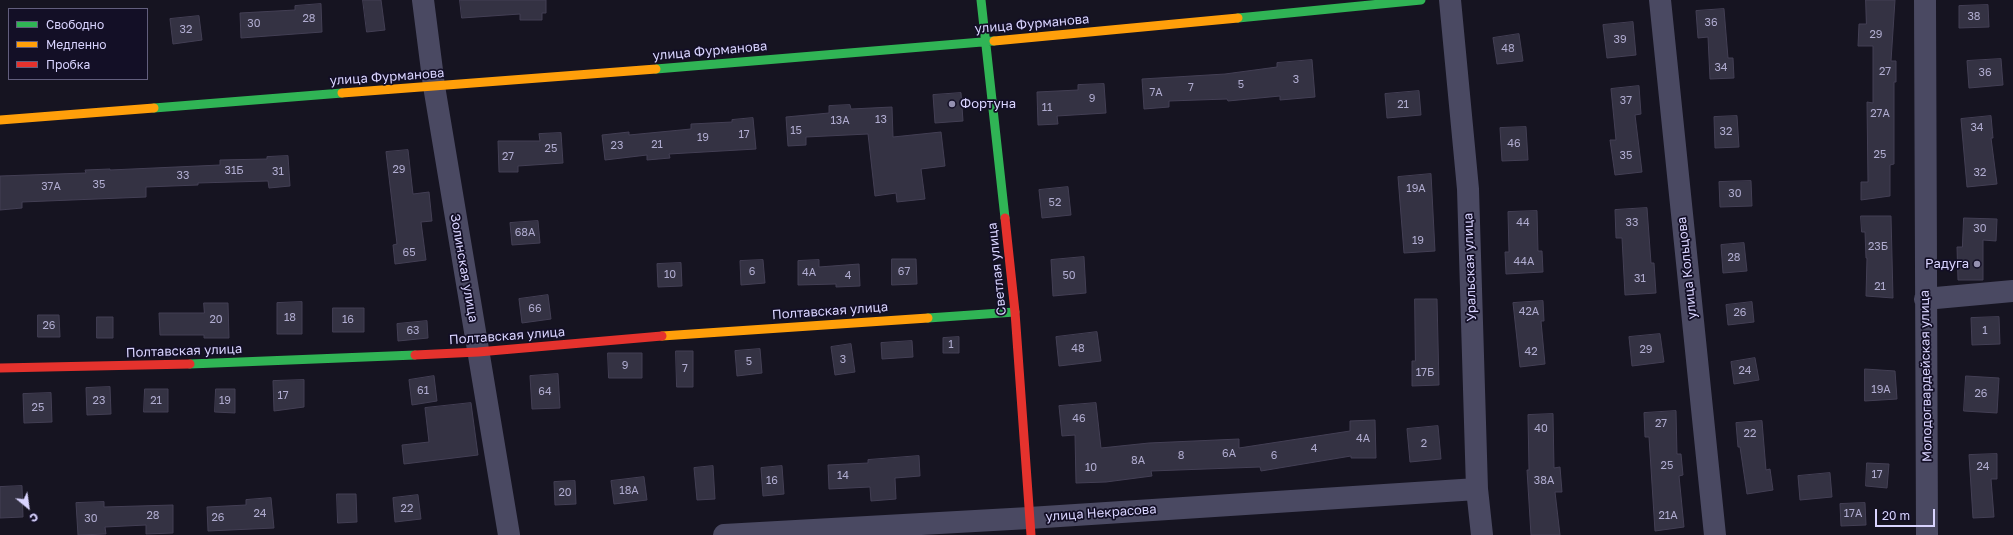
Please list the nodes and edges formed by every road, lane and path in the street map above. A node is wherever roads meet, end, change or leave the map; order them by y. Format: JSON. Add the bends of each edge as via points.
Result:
{"nodes":[{"id":1,"x":423,"y":0,"type":"edge"},
{"id":2,"x":981,"y":0,"type":"edge"},
{"id":3,"x":1421,"y":0,"type":"edge"},
{"id":4,"x":1450,"y":0,"type":"edge"},
{"id":5,"x":1660,"y":0,"type":"edge"},
{"id":6,"x":1924,"y":0,"type":"edge"},
{"id":7,"x":985,"y":42,"type":"junction"},
{"id":8,"x":434,"y":86,"type":"junction"},
{"id":9,"x":0,"y":120,"type":"edge"},
{"id":10,"x":2013,"y":291,"type":"edge"},
{"id":11,"x":1925,"y":299,"type":"junction"},
{"id":12,"x":1016,"y":312,"type":"junction"},
{"id":13,"x":478,"y":352,"type":"junction"},
{"id":14,"x":0,"y":368,"type":"edge"},
{"id":15,"x":1477,"y":490,"type":"junction"},
{"id":16,"x":1030,"y":526,"type":"edge"},
{"id":17,"x":509,"y":535,"type":"edge"},
{"id":18,"x":724,"y":535,"type":"edge"},
{"id":19,"x":1482,"y":535,"type":"edge"},
{"id":20,"x":1715,"y":535,"type":"edge"},
{"id":21,"x":1927,"y":535,"type":"edge"}],
"edges":[{"from":1,"to":8,"type":"street","name":"Золинская улица"},
{"from":2,"to":7,"type":"street","name":"Светлая улица"},
{"from":3,"to":7,"type":"street","name":"улица Фурманова"},
{"from":4,"to":15,"type":"street","name":"Уральская улица","via":[[1468,189]]},
{"from":5,"to":20,"type":"street","name":"улица Кольцова"},
{"from":6,"to":11,"type":"street","name":"Молодогвардейская улица"},
{"from":7,"to":8,"type":"street","name":"улица Фурманова"},
{"from":7,"to":12,"type":"street","name":"Светлая улица"},
{"from":8,"to":9,"type":"street","name":"улица Фурманова"},
{"from":8,"to":13,"type":"street","name":"Золинская улица"},
{"from":10,"to":11,"type":"street"},
{"from":11,"to":21,"type":"street","name":"Молодогвардейская улица"},
{"from":12,"to":13,"type":"street","name":"Полтавская улица","via":[[736,330]]},
{"from":12,"to":16,"type":"street","name":"Светлая улица"},
{"from":13,"to":14,"type":"street","name":"Полтавская улица","via":[[212,364]]},
{"from":13,"to":17,"type":"street","name":"Золинская улица"},
{"from":15,"to":16,"type":"street","name":"улица Некрасова"},
{"from":15,"to":19,"type":"street","name":"Уральская улица"},
{"from":16,"to":18,"type":"street","name":"улица Некрасова"}]}
